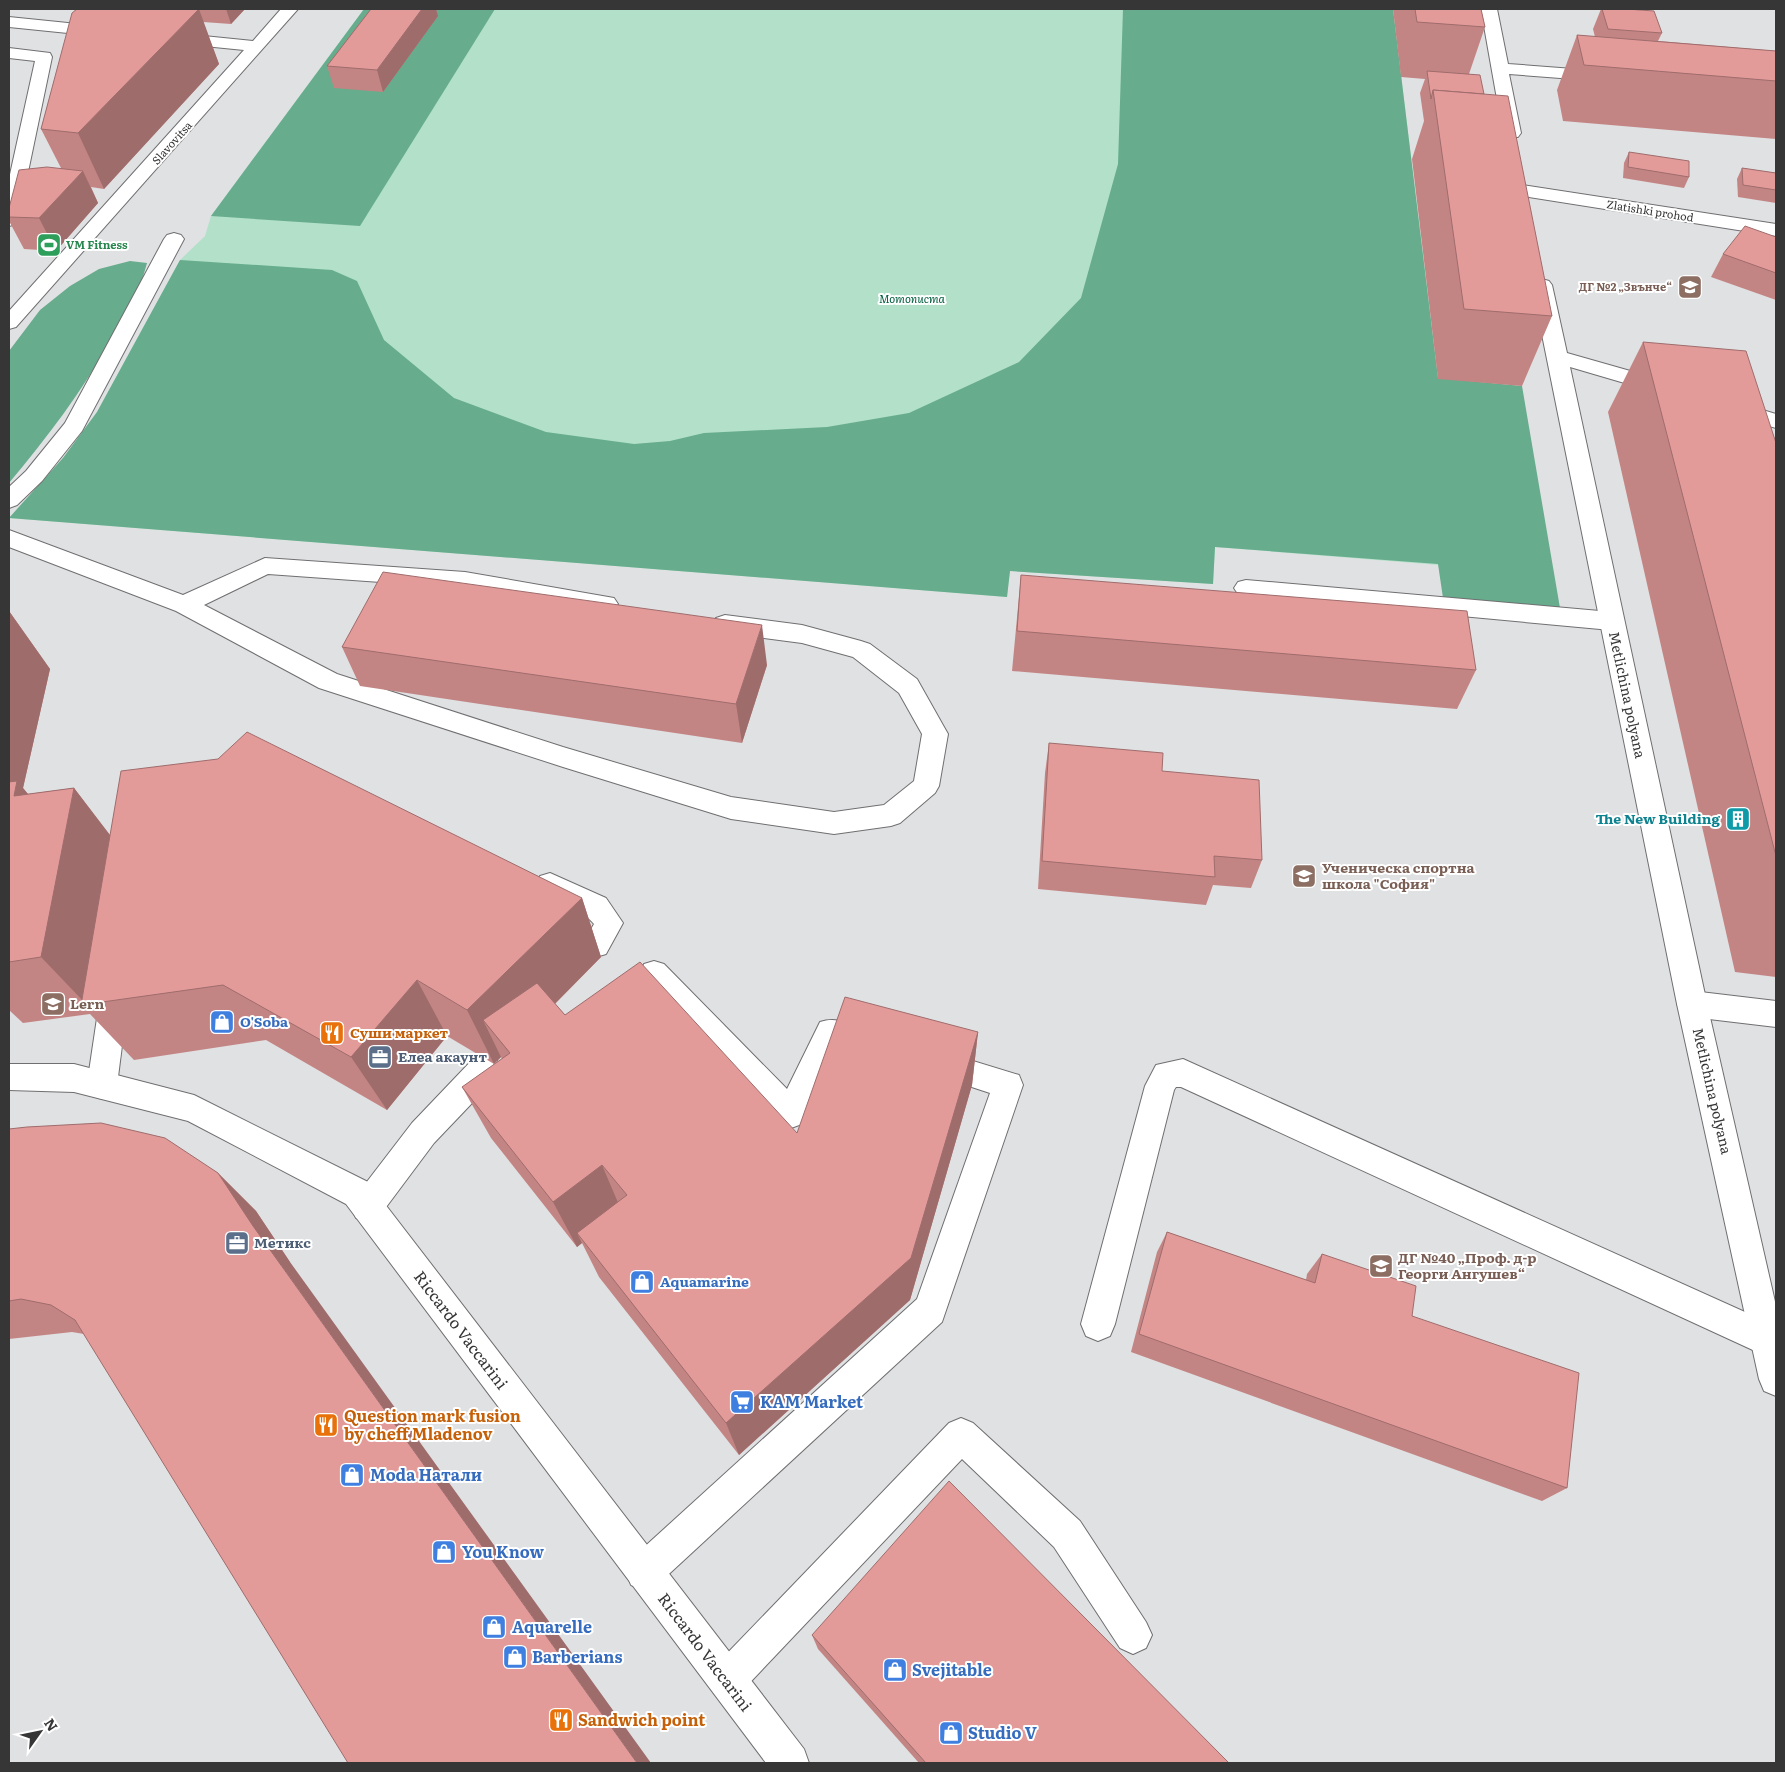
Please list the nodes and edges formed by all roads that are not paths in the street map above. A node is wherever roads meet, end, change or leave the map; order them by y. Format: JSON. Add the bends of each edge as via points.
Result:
{"nodes":[{"id":1,"x":290,"y":9,"type":"edge"},
{"id":2,"x":1489,"y":9,"type":"edge"},
{"id":3,"x":9,"y":22,"type":"edge"},
{"id":4,"x":126,"y":34,"type":"edge"},
{"id":5,"x":154,"y":36,"type":"edge"},
{"id":6,"x":258,"y":46,"type":"junction"},
{"id":7,"x":9,"y":54,"type":"edge"},
{"id":8,"x":1499,"y":68,"type":"junction"},
{"id":9,"x":1618,"y":77,"type":"edge"},
{"id":10,"x":9,"y":220,"type":"edge"},
{"id":11,"x":1776,"y":230,"type":"edge"},
{"id":12,"x":174,"y":239,"type":"dead end"},
{"id":13,"x":1536,"y":259,"type":"edge"},
{"id":14,"x":9,"y":323,"type":"edge"},
{"id":15,"x":1556,"y":357,"type":"junction"},
{"id":16,"x":1679,"y":392,"type":"edge"},
{"id":17,"x":1776,"y":420,"type":"edge"},
{"id":18,"x":1734,"y":433,"type":"edge"},
{"id":19,"x":9,"y":500,"type":"edge"},
{"id":20,"x":9,"y":538,"type":"edge"},
{"id":21,"x":1246,"y":588,"type":"dead end"},
{"id":22,"x":184,"y":605,"type":"junction"},
{"id":23,"x":633,"y":608,"type":"edge"},
{"id":24,"x":701,"y":620,"type":"edge"},
{"id":25,"x":1611,"y":621,"type":"junction"},
{"id":26,"x":524,"y":872,"type":"edge"},
{"id":27,"x":596,"y":946,"type":"dead end"},
{"id":28,"x":654,"y":973,"type":"dead end"},
{"id":29,"x":117,"y":975,"type":"edge"},
{"id":30,"x":1692,"y":1004,"type":"junction"},
{"id":31,"x":1776,"y":1014,"type":"edge"},
{"id":32,"x":485,"y":1068,"type":"edge"},
{"id":33,"x":9,"y":1076,"type":"edge"},
{"id":34,"x":102,"y":1086,"type":"junction"},
{"id":35,"x":367,"y":1207,"type":"junction"},
{"id":36,"x":1098,"y":1324,"type":"dead end"},
{"id":37,"x":1768,"y":1340,"type":"junction"},
{"id":38,"x":1776,"y":1379,"type":"edge"},
{"id":39,"x":644,"y":1572,"type":"junction"},
{"id":40,"x":1133,"y":1635,"type":"dead end"},
{"id":41,"x":727,"y":1680,"type":"junction"},
{"id":42,"x":790,"y":1763,"type":"edge"}],
"edges":[{"from":1,"to":6,"type":"street","name":"Slavovitsa"},
{"from":2,"to":8,"type":"street"},
{"from":3,"to":4,"type":"street"},
{"from":5,"to":6,"type":"street"},
{"from":6,"to":14,"type":"street","name":"Slavovitsa"},
{"from":7,"to":10,"type":"street","via":[[44,57]]},
{"from":8,"to":9,"type":"street"},
{"from":8,"to":11,"type":"street","name":"Zlatishki prohod","via":[[1521,181]]},
{"from":12,"to":19,"type":"street","via":[[74,426],[34,476]]},
{"from":13,"to":15,"type":"street","name":"Metlichina polyana"},
{"from":15,"to":16,"type":"street"},
{"from":15,"to":25,"type":"street","name":"Metlichina polyana"},
{"from":17,"to":18,"type":"street","via":[[1721,404]]},
{"from":20,"to":22,"type":"street"},
{"from":21,"to":25,"type":"street"},
{"from":22,"to":23,"type":"street","via":[[265,566],[465,580]]},
{"from":22,"to":24,"type":"street","via":[[328,681],[731,808],[834,823],[891,815],[926,786],[935,734],[908,686],[861,650],[802,634]]},
{"from":25,"to":30,"type":"street","name":"Metlichina polyana"},
{"from":26,"to":27,"type":"street","via":[[596,906],[609,923]]},
{"from":28,"to":39,"type":"street","via":[[790,1114],[830,1031],[1008,1085],[930,1310]]},
{"from":29,"to":34,"type":"street"},
{"from":30,"to":31,"type":"street"},
{"from":30,"to":37,"type":"street","name":"Metlichina polyana"},
{"from":32,"to":35,"type":"street","via":[[423,1133]]},
{"from":33,"to":34,"type":"street","name":"Riccardo Vaccarini","via":[[74,1078]]},
{"from":34,"to":35,"type":"street","name":"Riccardo Vaccarini","via":[[194,1109],[356,1193]]},
{"from":35,"to":39,"type":"street","name":"Riccardo Vaccarini"},
{"from":36,"to":37,"type":"street","via":[[1160,1086],[1167,1075],[1184,1073]]},
{"from":37,"to":38,"type":"street","name":"Metlichina polyana"},
{"from":39,"to":41,"type":"street","name":"Riccardo Vaccarini"},
{"from":40,"to":41,"type":"street","via":[[1067,1534],[961,1435]]},
{"from":41,"to":42,"type":"street","name":"Riccardo Vaccarini"}]}
